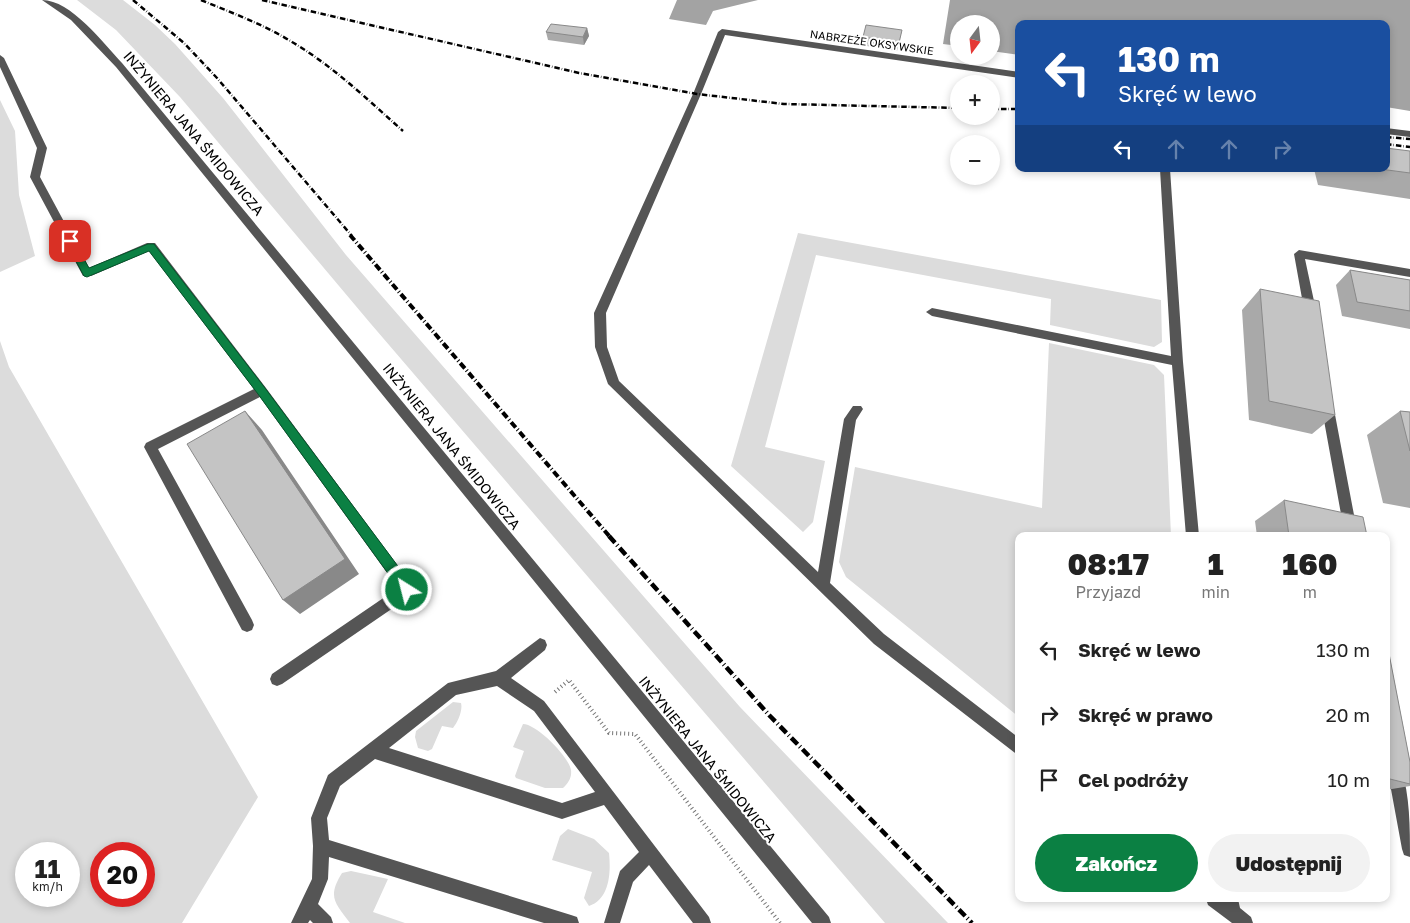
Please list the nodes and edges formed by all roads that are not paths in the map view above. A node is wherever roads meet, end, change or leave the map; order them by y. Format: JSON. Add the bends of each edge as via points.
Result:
{"nodes":[{"id":1,"x":46,"y":0,"type":"edge"},
{"id":2,"x":0,"y":58,"type":"edge"},
{"id":3,"x":1015,"y":74,"type":"edge"},
{"id":4,"x":1390,"y":132,"type":"edge"},
{"id":5,"x":1410,"y":134,"type":"edge"},
{"id":6,"x":1165,"y":172,"type":"edge"},
{"id":7,"x":1410,"y":273,"type":"edge"},
{"id":8,"x":932,"y":312,"type":"dead end"},
{"id":9,"x":1312,"y":322,"type":"edge"},
{"id":10,"x":1177,"y":362,"type":"junction"},
{"id":11,"x":1325,"y":390,"type":"edge"},
{"id":12,"x":262,"y":391,"type":"junction"},
{"id":13,"x":857,"y":409,"type":"dead end"},
{"id":14,"x":1194,"y":532,"type":"edge"},
{"id":15,"x":1351,"y":532,"type":"edge"},
{"id":16,"x":823,"y":585,"type":"junction"},
{"id":17,"x":247,"y":625,"type":"dead end"},
{"id":18,"x":540,"y":645,"type":"dead end"},
{"id":19,"x":499,"y":678,"type":"junction"},
{"id":20,"x":277,"y":679,"type":"dead end"},
{"id":21,"x":1015,"y":745,"type":"edge"},
{"id":22,"x":374,"y":751,"type":"junction"},
{"id":23,"x":1394,"y":760,"type":"edge"},
{"id":24,"x":608,"y":796,"type":"junction"},
{"id":25,"x":321,"y":846,"type":"junction"},
{"id":26,"x":1410,"y":849,"type":"edge"},
{"id":27,"x":650,"y":852,"type":"junction"},
{"id":28,"x":309,"y":906,"type":"junction"},
{"id":29,"x":1231,"y":906,"type":"edge"},
{"id":30,"x":299,"y":923,"type":"edge"},
{"id":31,"x":325,"y":923,"type":"edge"},
{"id":32,"x":571,"y":923,"type":"edge"},
{"id":33,"x":612,"y":923,"type":"edge"},
{"id":34,"x":703,"y":923,"type":"edge"},
{"id":35,"x":823,"y":923,"type":"edge"},
{"id":36,"x":1245,"y":923,"type":"edge"}],
"edges":[{"from":1,"to":35,"type":"street","name":"INŻYNIERA JANA ŚMIDOWICZA","via":[[74,18],[119,65]]},
{"from":2,"to":12,"type":"street","via":[[42,148],[35,177],[87,273],[151,246]]},
{"from":3,"to":16,"type":"street","name":"NABRZEŻE OKSYWSKIE","via":[[722,32],[600,313],[601,347],[614,384]]},
{"from":4,"to":5,"type":"street"},
{"from":6,"to":10,"type":"street"},
{"from":7,"to":9,"type":"street","via":[[1299,254]]},
{"from":8,"to":10,"type":"street"},
{"from":10,"to":14,"type":"street"},
{"from":11,"to":15,"type":"street"},
{"from":12,"to":17,"type":"street","via":[[150,446]]},
{"from":12,"to":20,"type":"street","via":[[407,590]]},
{"from":13,"to":16,"type":"street","via":[[850,419]]},
{"from":16,"to":21,"type":"street","via":[[879,639]]},
{"from":18,"to":19,"type":"street"},
{"from":19,"to":22,"type":"street","via":[[453,688]]},
{"from":19,"to":24,"type":"street","via":[[539,706]]},
{"from":22,"to":24,"type":"street","via":[[562,811]]},
{"from":22,"to":25,"type":"street","via":[[334,781],[319,818]]},
{"from":23,"to":26,"type":"street"},
{"from":24,"to":27,"type":"street"},
{"from":25,"to":28,"type":"street","via":[[320,879]]},
{"from":25,"to":32,"type":"street"},
{"from":27,"to":33,"type":"street","via":[[626,877]]},
{"from":27,"to":34,"type":"street"},
{"from":28,"to":30,"type":"street"},
{"from":28,"to":31,"type":"street"},
{"from":29,"to":36,"type":"street"}]}
